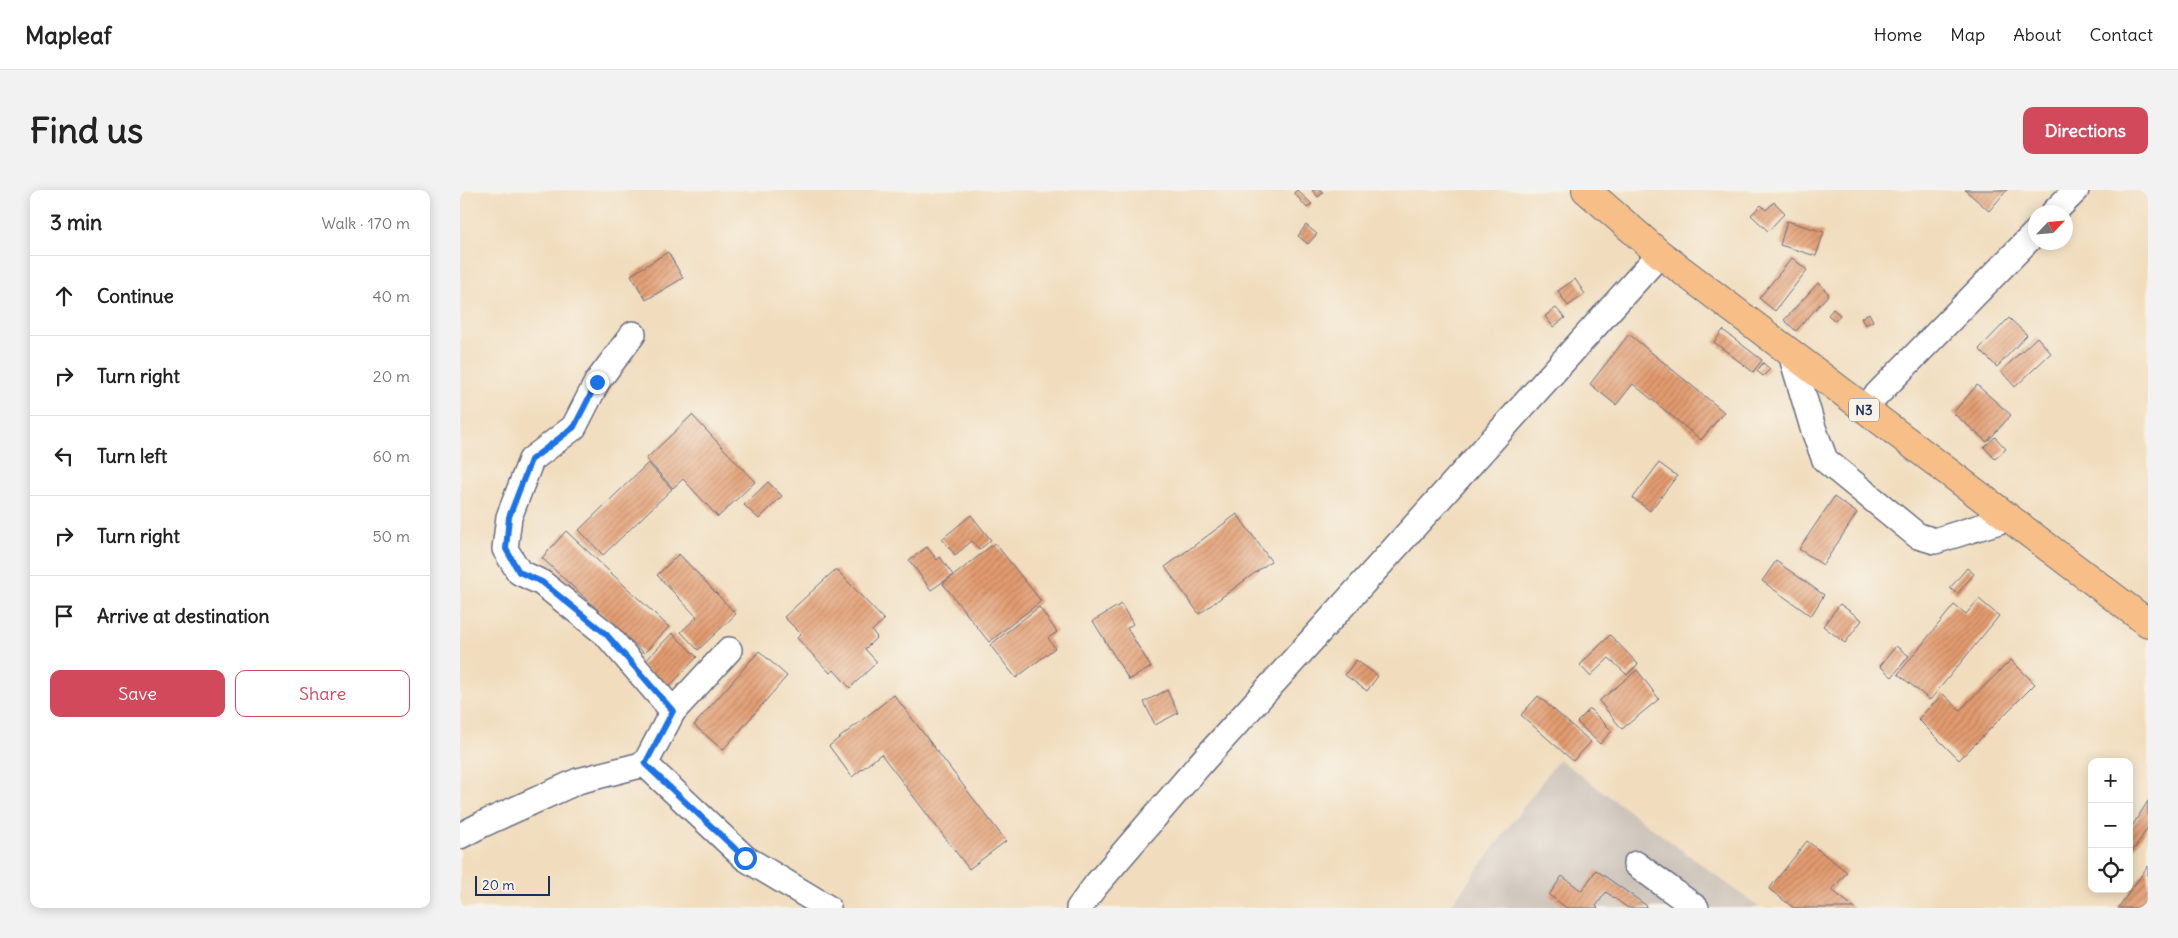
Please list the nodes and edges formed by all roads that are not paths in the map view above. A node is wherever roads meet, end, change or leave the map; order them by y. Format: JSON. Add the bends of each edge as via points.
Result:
{"nodes":[{"id":1,"x":1586,"y":190,"type":"edge"},
{"id":2,"x":2076,"y":190,"type":"edge"},
{"id":3,"x":2061,"y":205,"type":"edge"},
{"id":4,"x":2028,"y":240,"type":"edge"},
{"id":5,"x":1660,"y":254,"type":"junction"},
{"id":6,"x":633,"y":334,"type":"dead end"},
{"id":7,"x":1791,"y":354,"type":"junction"},
{"id":8,"x":1862,"y":409,"type":"junction"},
{"id":9,"x":2009,"y":518,"type":"junction"},
{"id":10,"x":2148,"y":623,"type":"edge"},
{"id":11,"x":729,"y":650,"type":"dead end"},
{"id":12,"x":673,"y":711,"type":"junction"},
{"id":13,"x":645,"y":764,"type":"junction"},
{"id":14,"x":460,"y":836,"type":"edge"},
{"id":15,"x":1636,"y":864,"type":"dead end"},
{"id":16,"x":828,"y":908,"type":"edge"},
{"id":17,"x":1079,"y":908,"type":"edge"},
{"id":18,"x":1696,"y":908,"type":"edge"}],
"edges":[{"from":1,"to":5,"type":"main road","number":"N3"},
{"from":2,"to":3,"type":"street"},
{"from":4,"to":8,"type":"street"},
{"from":5,"to":7,"type":"main road","number":"N3"},
{"from":5,"to":17,"type":"street","via":[[1200,764]]},
{"from":6,"to":12,"type":"street","via":[[597,382],[574,427],[531,460],[509,517],[506,549],[519,572],[542,582],[606,634]]},
{"from":7,"to":8,"type":"main road","number":"N3"},
{"from":7,"to":9,"type":"street","via":[[1822,456],[1918,536],[1935,541]]},
{"from":8,"to":9,"type":"main road","number":"N3"},
{"from":9,"to":10,"type":"main road","number":"N3"},
{"from":11,"to":12,"type":"street"},
{"from":12,"to":13,"type":"street"},
{"from":13,"to":14,"type":"street","via":[[578,781]]},
{"from":13,"to":16,"type":"street","via":[[745,858]]},
{"from":15,"to":18,"type":"street"}]}
